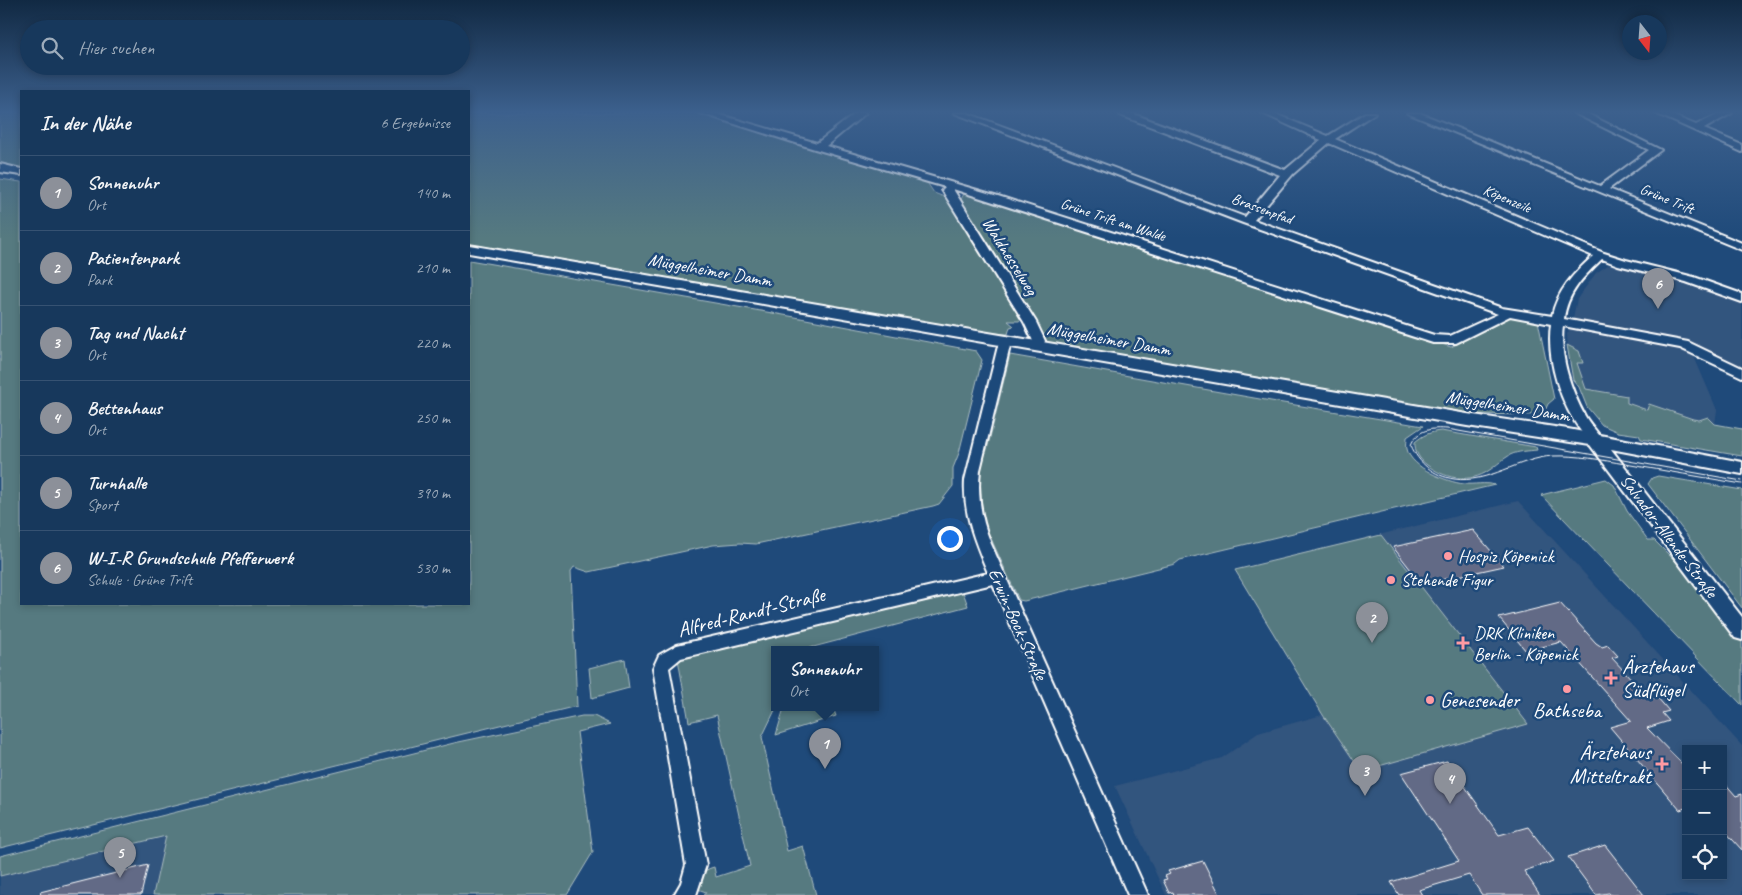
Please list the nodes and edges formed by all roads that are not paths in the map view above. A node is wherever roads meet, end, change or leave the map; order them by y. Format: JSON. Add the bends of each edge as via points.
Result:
{"nodes":[{"id":1,"x":844,"y":155,"type":"edge"},
{"id":2,"x":1070,"y":155,"type":"edge"},
{"id":3,"x":1235,"y":155,"type":"edge"},
{"id":4,"x":1310,"y":155,"type":"edge"},
{"id":5,"x":1363,"y":155,"type":"edge"},
{"id":6,"x":1515,"y":155,"type":"edge"},
{"id":7,"x":1649,"y":155,"type":"edge"},
{"id":8,"x":0,"y":168,"type":"edge"},
{"id":9,"x":20,"y":172,"type":"edge"},
{"id":10,"x":1286,"y":174,"type":"junction"},
{"id":11,"x":951,"y":186,"type":"junction"},
{"id":12,"x":1601,"y":190,"type":"junction"},
{"id":13,"x":1247,"y":221,"type":"junction"},
{"id":14,"x":1742,"y":247,"type":"edge"},
{"id":15,"x":470,"y":249,"type":"edge"},
{"id":16,"x":1600,"y":256,"type":"junction"},
{"id":17,"x":1742,"y":298,"type":"edge"},
{"id":18,"x":1506,"y":312,"type":"junction"},
{"id":19,"x":1558,"y":321,"type":"junction"},
{"id":20,"x":1005,"y":342,"type":"junction"},
{"id":21,"x":1038,"y":347,"type":"junction"},
{"id":22,"x":1742,"y":373,"type":"edge"},
{"id":23,"x":1596,"y":441,"type":"junction"},
{"id":24,"x":1742,"y":468,"type":"edge"},
{"id":25,"x":997,"y":577,"type":"junction"},
{"id":26,"x":1742,"y":632,"type":"edge"},
{"id":27,"x":684,"y":895,"type":"edge"},
{"id":28,"x":1138,"y":895,"type":"edge"}],
"edges":[{"from":1,"to":11,"type":"street","name":"Grüne Trift am Walde"},
{"from":2,"to":13,"type":"street","name":"Brassenpfad"},
{"from":3,"to":10,"type":"street"},
{"from":4,"to":10,"type":"street"},
{"from":5,"to":16,"type":"street","name":"Köpenzeile"},
{"from":6,"to":12,"type":"street","name":"Grüne Trift"},
{"from":7,"to":12,"type":"street"},
{"from":8,"to":9,"type":"main road"},
{"from":10,"to":13,"type":"street"},
{"from":11,"to":18,"type":"street","name":"Grüne Trift am Walde","via":[[1439,341],[1452,340],[1504,316]]},
{"from":11,"to":21,"type":"street","name":"Waldnesselweg","via":[[947,190],[1030,322]]},
{"from":12,"to":14,"type":"street","name":"Grüne Trift"},
{"from":13,"to":18,"type":"street","name":"Brassenpfad"},
{"from":15,"to":20,"type":"main road","name":"Müggelheimer Damm"},
{"from":16,"to":17,"type":"street","name":"Köpenzeile","via":[[1690,279]]},
{"from":16,"to":19,"type":"street","via":[[1573,282]]},
{"from":18,"to":19,"type":"street","name":"Brassenpfad"},
{"from":19,"to":22,"type":"street","via":[[1669,341]]},
{"from":19,"to":23,"type":"street","via":[[1556,343],[1561,376],[1578,415]]},
{"from":20,"to":21,"type":"main road","name":"Müggelheimer Damm"},
{"from":20,"to":25,"type":"street","name":"Erwin-Bock-Straße","via":[[970,489],[977,530]]},
{"from":21,"to":23,"type":"main road","name":"Müggelheimer Damm"},
{"from":23,"to":24,"type":"main road","name":"Müggelheimer Damm"},
{"from":23,"to":26,"type":"main road","name":"Salvador-Allende-Straße"},
{"from":25,"to":27,"type":"street","name":"Alfred-Randt-Straße","via":[[676,652],[664,660],[661,668],[696,865]]},
{"from":25,"to":28,"type":"street","name":"Erwin-Bock-Straße"}]}
